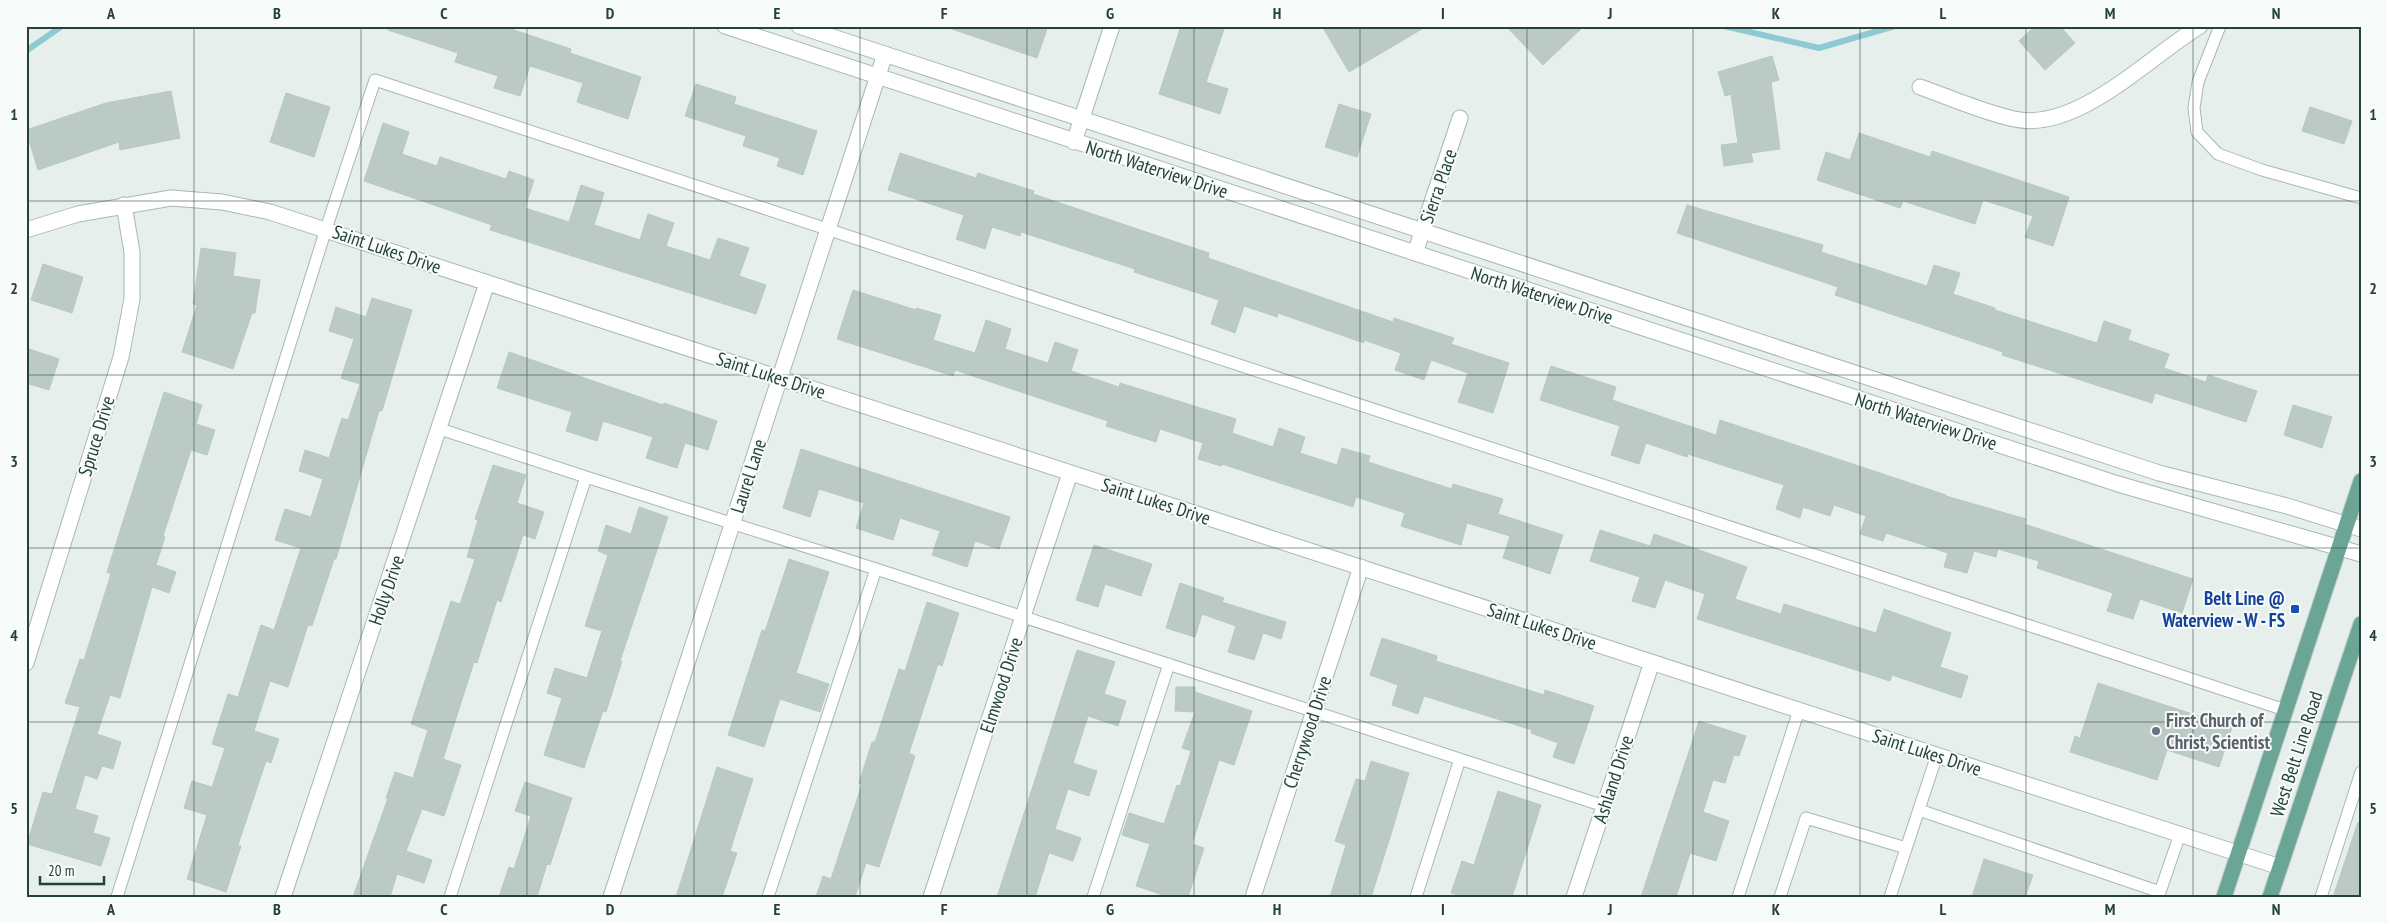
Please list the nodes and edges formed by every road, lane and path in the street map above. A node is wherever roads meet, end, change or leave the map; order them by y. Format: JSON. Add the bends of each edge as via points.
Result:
{"nodes":[{"id":1,"x":799,"y":26,"type":"edge"},
{"id":2,"x":1112,"y":26,"type":"edge"},
{"id":3,"x":2200,"y":26,"type":"edge"},
{"id":4,"x":2220,"y":26,"type":"edge"},
{"id":5,"x":731,"y":27,"type":"edge"},
{"id":6,"x":885,"y":54,"type":"junction"},
{"id":7,"x":878,"y":77,"type":"junction"},
{"id":8,"x":1920,"y":87,"type":"dead end"},
{"id":9,"x":1460,"y":118,"type":"dead end"},
{"id":10,"x":1082,"y":119,"type":"junction"},
{"id":11,"x":1074,"y":142,"type":"junction"},
{"id":12,"x":2361,"y":198,"type":"edge"},
{"id":13,"x":124,"y":205,"type":"junction"},
{"id":14,"x":829,"y":228,"type":"junction"},
{"id":15,"x":326,"y":229,"type":"junction"},
{"id":16,"x":26,"y":230,"type":"edge"},
{"id":17,"x":1422,"y":231,"type":"junction"},
{"id":18,"x":1415,"y":253,"type":"junction"},
{"id":19,"x":487,"y":283,"type":"junction"},
{"id":20,"x":780,"y":378,"type":"junction"},
{"id":21,"x":440,"y":429,"type":"junction"},
{"id":22,"x":1070,"y":473,"type":"junction"},
{"id":23,"x":586,"y":477,"type":"junction"},
{"id":24,"x":2361,"y":481,"type":"edge"},
{"id":25,"x":733,"y":523,"type":"junction"},
{"id":26,"x":2354,"y":527,"type":"edge"},
{"id":27,"x":2339,"y":547,"type":"junction"},
{"id":28,"x":2361,"y":554,"type":"edge"},
{"id":29,"x":1361,"y":567,"type":"junction"},
{"id":30,"x":876,"y":568,"type":"junction"},
{"id":31,"x":1023,"y":618,"type":"junction"},
{"id":32,"x":2361,"y":624,"type":"edge"},
{"id":33,"x":1652,"y":662,"type":"junction"},
{"id":34,"x":26,"y":663,"type":"edge"},
{"id":35,"x":1168,"y":664,"type":"junction"},
{"id":36,"x":1314,"y":710,"type":"junction"},
{"id":37,"x":1799,"y":710,"type":"junction"},
{"id":38,"x":2285,"y":710,"type":"junction"},
{"id":39,"x":1937,"y":755,"type":"junction"},
{"id":40,"x":1460,"y":759,"type":"junction"},
{"id":41,"x":2361,"y":772,"type":"edge"},
{"id":42,"x":1604,"y":806,"type":"junction"},
{"id":43,"x":1919,"y":810,"type":"junction"},
{"id":44,"x":2180,"y":834,"type":"junction"},
{"id":45,"x":1906,"y":848,"type":"junction"},
{"id":46,"x":2238,"y":853,"type":"junction"},
{"id":47,"x":2280,"y":867,"type":"junction"},
{"id":48,"x":117,"y":897,"type":"edge"},
{"id":49,"x":283,"y":897,"type":"edge"},
{"id":50,"x":450,"y":897,"type":"edge"},
{"id":51,"x":611,"y":897,"type":"edge"},
{"id":52,"x":768,"y":897,"type":"edge"},
{"id":53,"x":931,"y":897,"type":"edge"},
{"id":54,"x":1093,"y":897,"type":"edge"},
{"id":55,"x":1253,"y":897,"type":"edge"},
{"id":56,"x":1416,"y":897,"type":"edge"},
{"id":57,"x":1574,"y":897,"type":"edge"},
{"id":58,"x":1738,"y":897,"type":"edge"},
{"id":59,"x":1780,"y":897,"type":"edge"},
{"id":60,"x":1890,"y":897,"type":"edge"},
{"id":61,"x":2224,"y":897,"type":"edge"},
{"id":62,"x":2270,"y":897,"type":"edge"},
{"id":63,"x":2321,"y":897,"type":"edge"}],
"edges":[{"from":1,"to":6,"type":"street","name":"North Waterview Drive"},
{"from":2,"to":10,"type":"street"},
{"from":3,"to":8,"type":"street","via":[[2094,101],[2041,120],[2016,120]]},
{"from":4,"to":12,"type":"lane","via":[[2198,82],[2194,108],[2197,132],[2218,154]]},
{"from":5,"to":7,"type":"street","name":"North Waterview Drive"},
{"from":6,"to":7,"type":"street","name":"Laurel Lane"},
{"from":6,"to":10,"type":"street","name":"North Waterview Drive"},
{"from":7,"to":11,"type":"street","name":"North Waterview Drive"},
{"from":7,"to":14,"type":"street","name":"Laurel Lane"},
{"from":9,"to":17,"type":"street","name":"Sierra Place"},
{"from":10,"to":11,"type":"street"},
{"from":10,"to":17,"type":"street","name":"North Waterview Drive"},
{"from":11,"to":18,"type":"street","name":"North Waterview Drive"},
{"from":13,"to":15,"type":"street","name":"Saint Lukes Drive","via":[[171,198],[222,202]]},
{"from":13,"to":16,"type":"street","name":"Saint Lukes Drive","via":[[78,214]]},
{"from":13,"to":34,"type":"street","name":"Spruce Drive","via":[[132,252],[132,299],[121,357]]},
{"from":14,"to":15,"type":"lane","via":[[376,80]]},
{"from":14,"to":20,"type":"street","name":"Laurel Lane"},
{"from":14,"to":38,"type":"lane"},
{"from":15,"to":19,"type":"street","name":"Saint Lukes Drive"},
{"from":15,"to":48,"type":"lane"},
{"from":17,"to":18,"type":"street","name":"Sierra Place"},
{"from":17,"to":26,"type":"street","name":"North Waterview Drive","via":[[2159,473]]},
{"from":18,"to":27,"type":"street","name":"North Waterview Drive","via":[[2118,484]]},
{"from":19,"to":20,"type":"street","name":"Saint Lukes Drive"},
{"from":19,"to":21,"type":"street","name":"Holly Drive"},
{"from":20,"to":22,"type":"street","name":"Saint Lukes Drive"},
{"from":20,"to":25,"type":"street","name":"Laurel Lane"},
{"from":21,"to":23,"type":"lane"},
{"from":21,"to":49,"type":"street","name":"Holly Drive"},
{"from":22,"to":29,"type":"street","name":"Saint Lukes Drive"},
{"from":22,"to":31,"type":"street","name":"Elmwood Drive"},
{"from":23,"to":25,"type":"lane"},
{"from":23,"to":50,"type":"lane"},
{"from":24,"to":26,"type":"main road","name":"West Belt Line Road"},
{"from":25,"to":30,"type":"lane"},
{"from":25,"to":51,"type":"street","name":"Laurel Lane"},
{"from":26,"to":27,"type":"main road","name":"West Belt Line Road"},
{"from":27,"to":28,"type":"street","name":"North Waterview Drive"},
{"from":27,"to":38,"type":"main road","name":"West Belt Line Road"},
{"from":29,"to":33,"type":"street","name":"Saint Lukes Drive"},
{"from":29,"to":36,"type":"street","name":"Cherrywood Drive"},
{"from":30,"to":31,"type":"lane"},
{"from":30,"to":52,"type":"lane"},
{"from":31,"to":35,"type":"lane"},
{"from":31,"to":53,"type":"street","name":"Elmwood Drive"},
{"from":32,"to":47,"type":"main road","name":"West Belt Line Road"},
{"from":33,"to":37,"type":"street","name":"Saint Lukes Drive"},
{"from":33,"to":42,"type":"street","name":"Ashland Drive"},
{"from":35,"to":36,"type":"lane"},
{"from":35,"to":54,"type":"lane"},
{"from":36,"to":40,"type":"lane"},
{"from":36,"to":55,"type":"street","name":"Cherrywood Drive"},
{"from":37,"to":39,"type":"street","name":"Saint Lukes Drive"},
{"from":37,"to":58,"type":"lane"},
{"from":38,"to":46,"type":"main road","name":"West Belt Line Road"},
{"from":39,"to":43,"type":"lane"},
{"from":39,"to":44,"type":"street","name":"Saint Lukes Drive"},
{"from":40,"to":42,"type":"lane"},
{"from":40,"to":56,"type":"lane"},
{"from":41,"to":63,"type":"lane"},
{"from":42,"to":57,"type":"street","name":"Ashland Drive"},
{"from":43,"to":44,"type":"lane","via":[[2160,892]]},
{"from":43,"to":45,"type":"lane"},
{"from":44,"to":46,"type":"street","name":"Saint Lukes Drive"},
{"from":45,"to":59,"type":"lane","via":[[1806,818]]},
{"from":45,"to":60,"type":"lane"},
{"from":46,"to":47,"type":"street","name":"Saint Lukes Drive"},
{"from":46,"to":61,"type":"main road","name":"West Belt Line Road"},
{"from":47,"to":62,"type":"main road","name":"West Belt Line Road"}]}
